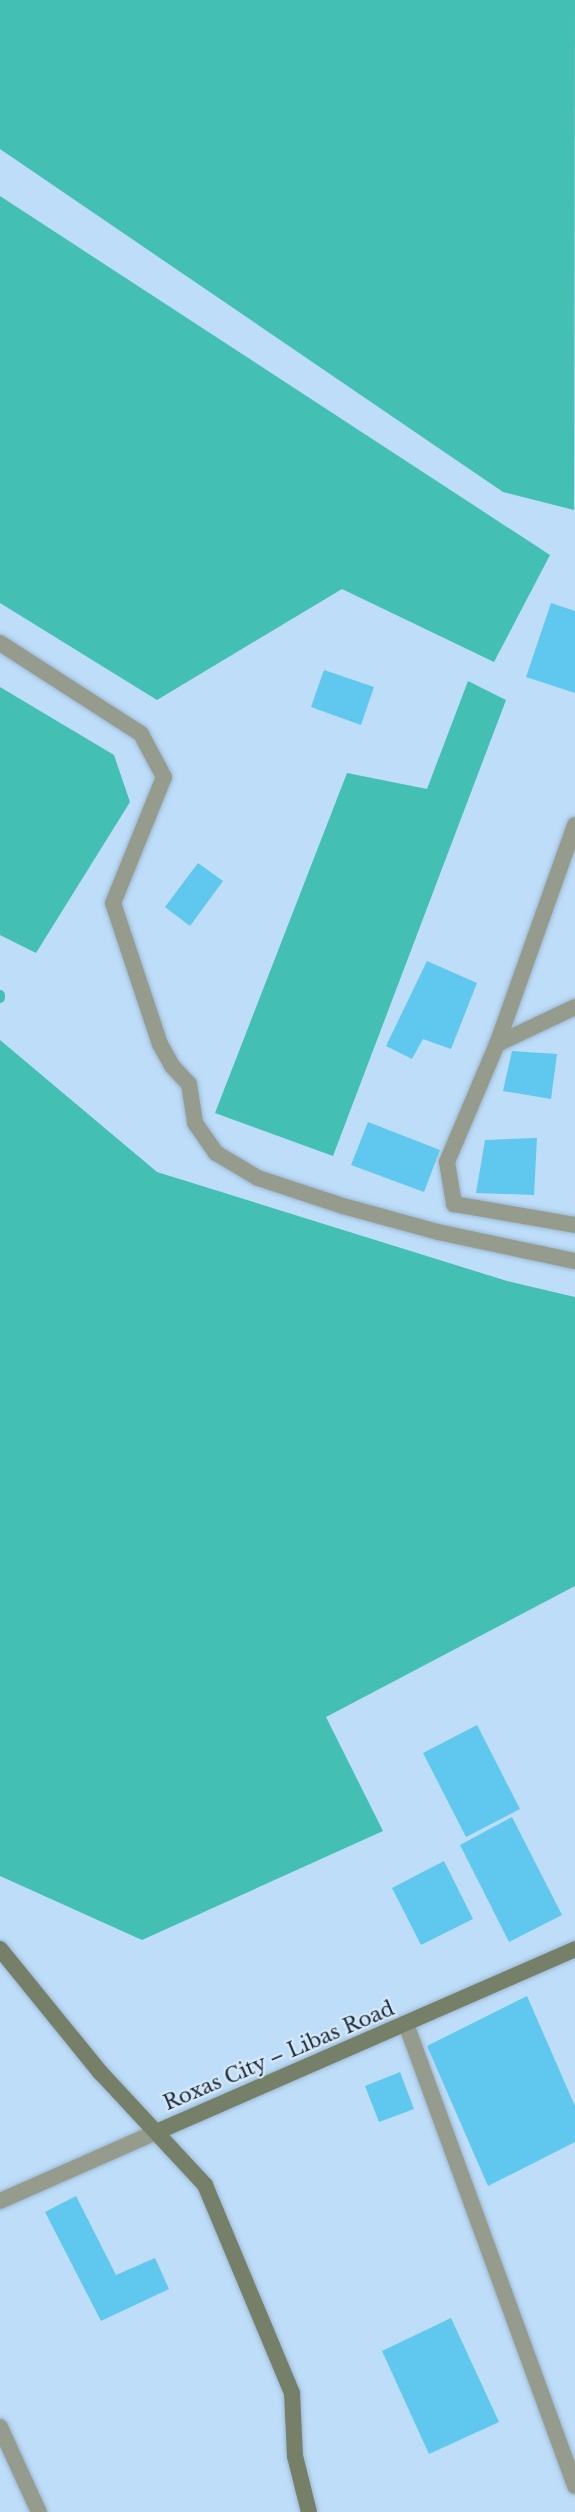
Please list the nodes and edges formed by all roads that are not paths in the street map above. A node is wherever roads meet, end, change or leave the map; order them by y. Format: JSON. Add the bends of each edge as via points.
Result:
{"nodes":[{"id":1,"x":0,"y":643,"type":"edge"},
{"id":2,"x":575,"y":825,"type":"edge"},
{"id":3,"x":575,"y":1007,"type":"edge"},
{"id":4,"x":497,"y":1044,"type":"junction"},
{"id":5,"x":575,"y":1225,"type":"edge"},
{"id":6,"x":575,"y":1261,"type":"edge"},
{"id":7,"x":0,"y":1949,"type":"edge"},
{"id":8,"x":575,"y":1949,"type":"edge"},
{"id":9,"x":406,"y":2024,"type":"junction"},
{"id":10,"x":159,"y":2131,"type":"junction"},
{"id":11,"x":0,"y":2201,"type":"edge"},
{"id":12,"x":0,"y":2427,"type":"edge"},
{"id":13,"x":575,"y":2486,"type":"edge"},
{"id":14,"x":39,"y":2512,"type":"edge"},
{"id":15,"x":309,"y":2512,"type":"edge"}],
"edges":[{"from":1,"to":6,"type":"street","via":[[141,734],[164,777],[113,903],[160,1044],[172,1066],[189,1084],[195,1123],[216,1153],[258,1178],[343,1206],[438,1232]]},
{"from":2,"to":4,"type":"street"},
{"from":3,"to":4,"type":"street"},
{"from":4,"to":5,"type":"street","via":[[447,1162],[454,1204]]},
{"from":7,"to":10,"type":"main road","via":[[100,2072]]},
{"from":8,"to":9,"type":"main road","name":"Roxas City – Libas Road"},
{"from":9,"to":10,"type":"main road","name":"Roxas City – Libas Road"},
{"from":9,"to":13,"type":"street"},
{"from":10,"to":11,"type":"street","name":"Roxas City – Libas Road"},
{"from":10,"to":15,"type":"main road","via":[[205,2186],[292,2393],[295,2456]]},
{"from":12,"to":14,"type":"street"}]}
